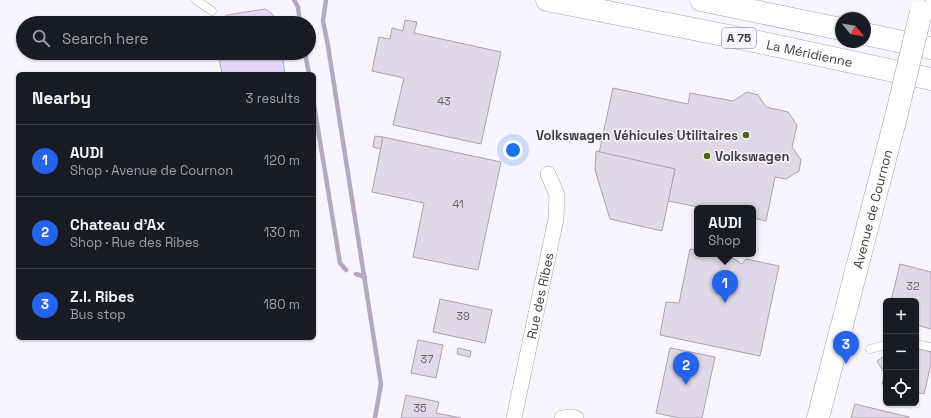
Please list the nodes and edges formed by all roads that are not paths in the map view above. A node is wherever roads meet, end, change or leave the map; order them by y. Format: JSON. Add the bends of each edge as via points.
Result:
{"nodes":[{"id":1,"x":196,"y":0,"type":"edge"},
{"id":2,"x":547,"y":0,"type":"edge"},
{"id":3,"x":700,"y":0,"type":"edge"},
{"id":4,"x":925,"y":6,"type":"edge"},
{"id":5,"x":212,"y":11,"type":"dead end"},
{"id":6,"x":835,"y":28,"type":"edge"},
{"id":7,"x":871,"y":35,"type":"edge"},
{"id":8,"x":931,"y":48,"type":"edge"},
{"id":9,"x":931,"y":79,"type":"edge"},
{"id":10,"x":900,"y":113,"type":"junction"},
{"id":11,"x":548,"y":174,"type":"dead end"},
{"id":12,"x":919,"y":345,"type":"edge"},
{"id":13,"x":883,"y":346,"type":"edge"},
{"id":14,"x":931,"y":347,"type":"edge"},
{"id":15,"x":870,"y":349,"type":"dead end"},
{"id":16,"x":514,"y":418,"type":"edge"},
{"id":17,"x":562,"y":418,"type":"edge"},
{"id":18,"x":576,"y":418,"type":"edge"},
{"id":19,"x":818,"y":418,"type":"edge"},
{"id":20,"x":826,"y":418,"type":"edge"}],
"edges":[{"from":1,"to":5,"type":"lane"},
{"from":2,"to":9,"type":"main road","name":"La Méridienne","number":"A 75"},
{"from":3,"to":6,"type":"main road","number":"A 75"},
{"from":4,"to":10,"type":"main road","name":"Avenue de Cournon","bridge":true},
{"from":7,"to":8,"type":"main road"},
{"from":10,"to":19,"type":"main road","name":"Avenue de Cournon"},
{"from":10,"to":20,"type":"lane"},
{"from":11,"to":16,"type":"street","name":"Rue des Ribes","via":[[557,195],[556,220]]},
{"from":12,"to":14,"type":"lane"},
{"from":13,"to":15,"type":"lane"},
{"from":17,"to":18,"type":"street"}]}
